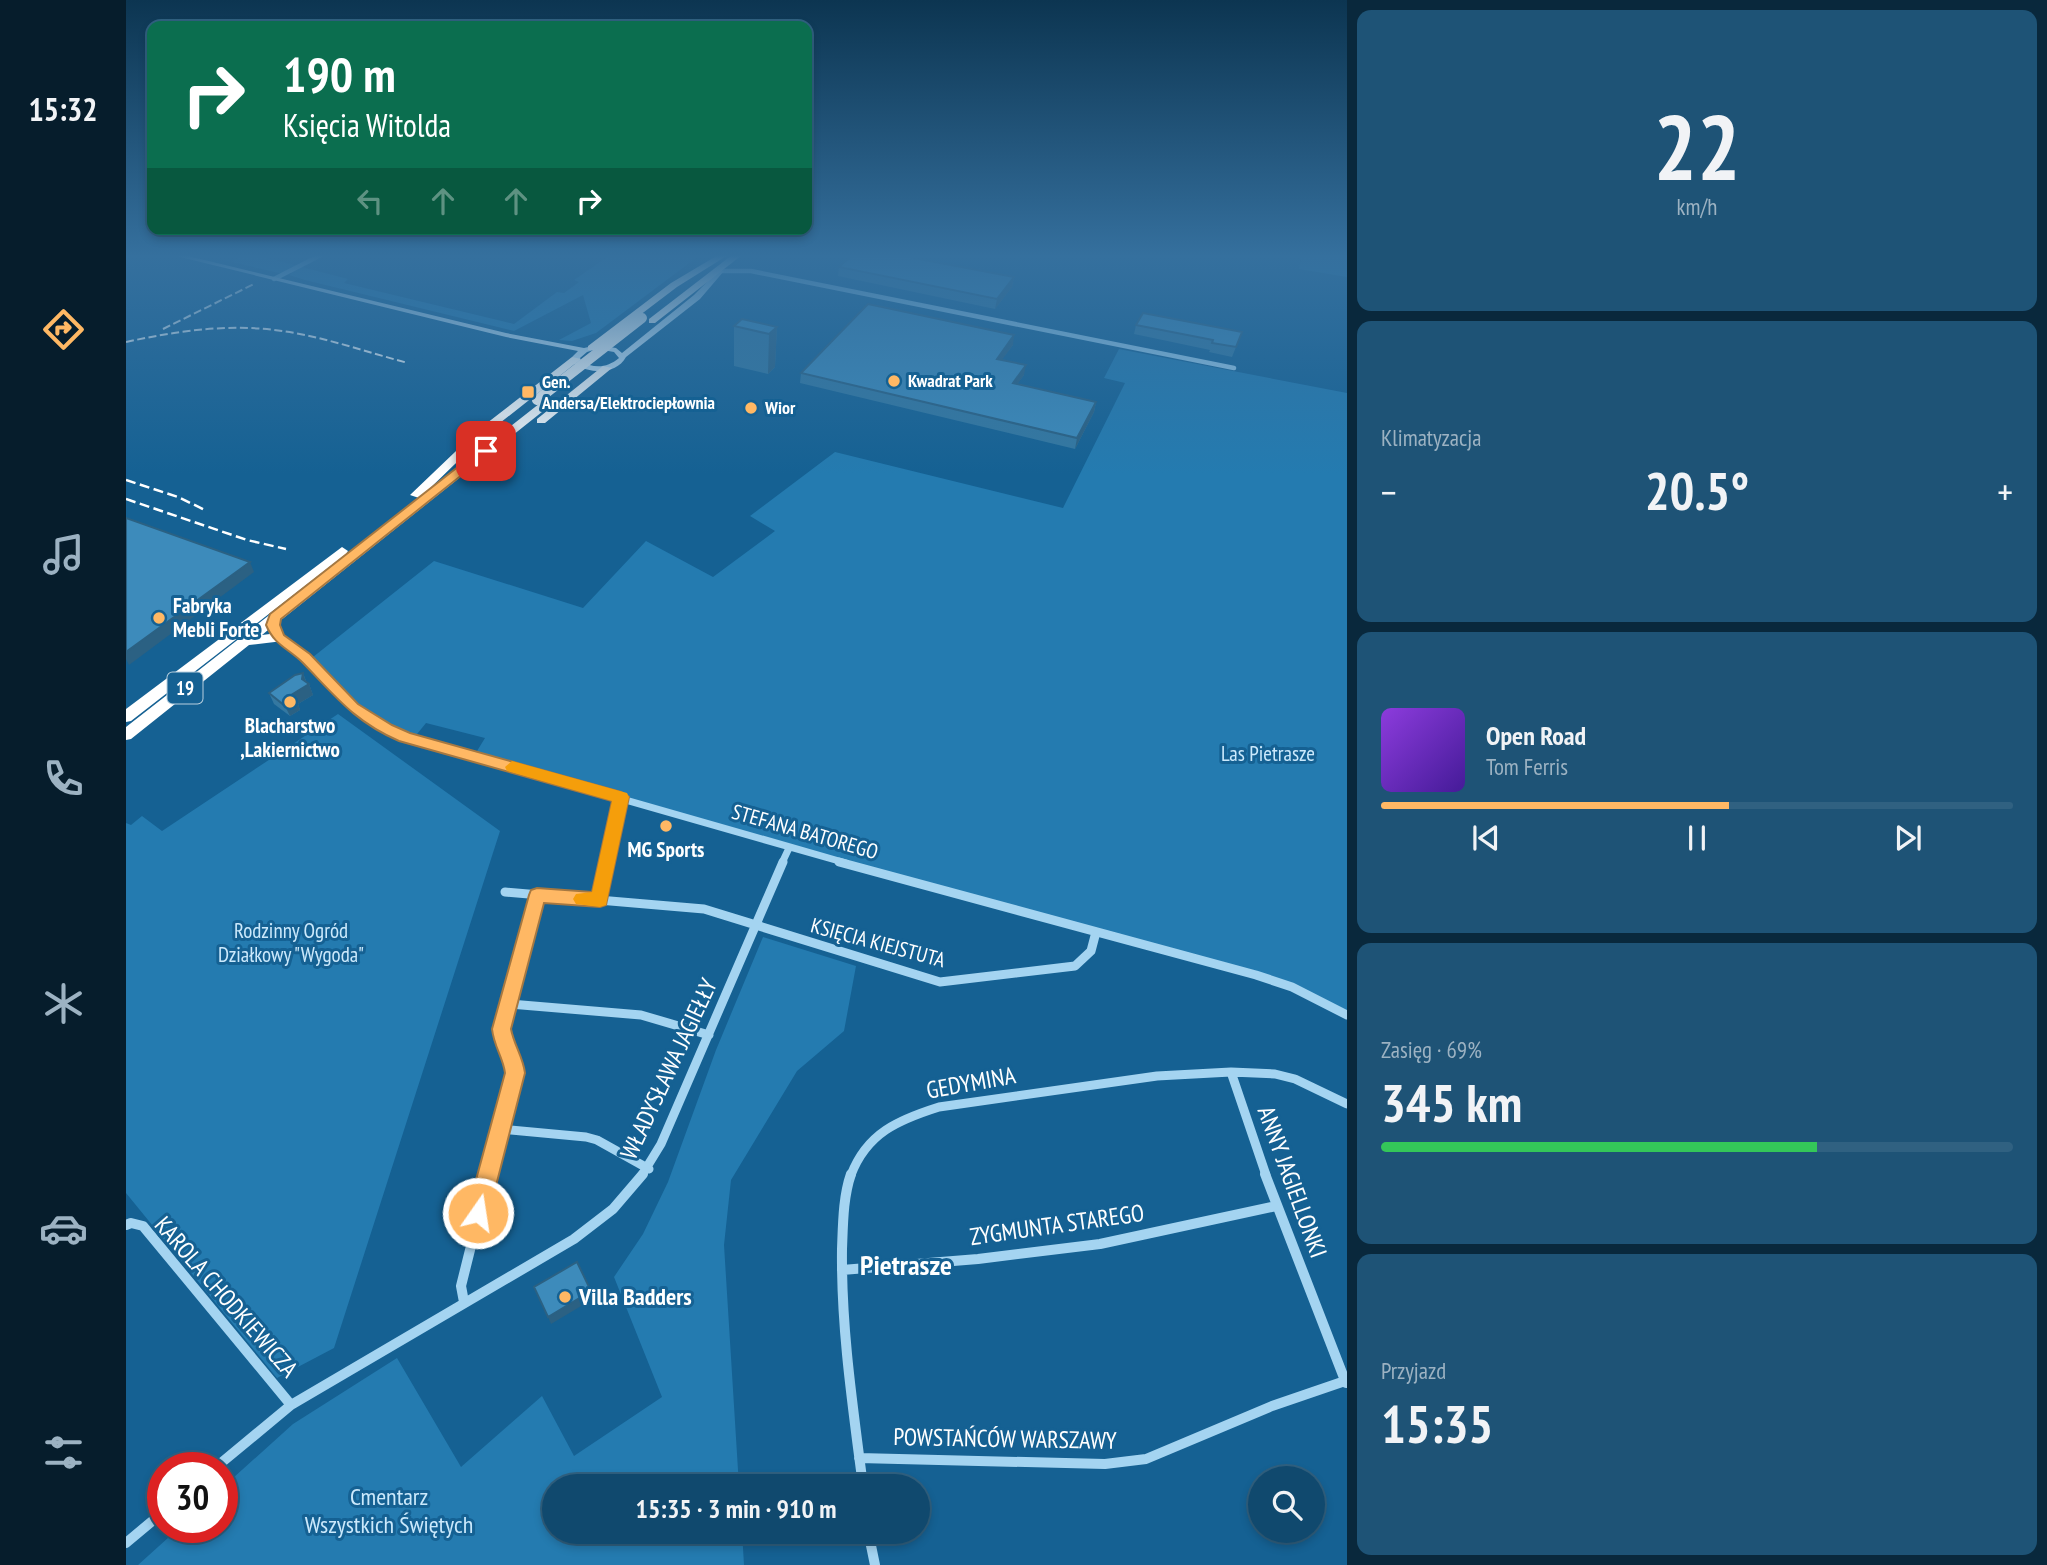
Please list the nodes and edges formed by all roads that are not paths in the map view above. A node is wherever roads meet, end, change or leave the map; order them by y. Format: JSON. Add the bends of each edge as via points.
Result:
{"nodes":[{"id":1,"x":477,"y":328,"type":"edge"},
{"id":2,"x":615,"y":328,"type":"edge"},
{"id":3,"x":635,"y":328,"type":"edge"},
{"id":4,"x":658,"y":328,"type":"edge"},
{"id":5,"x":1035,"y":328,"type":"edge"},
{"id":6,"x":582,"y":353,"type":"junction"},
{"id":7,"x":623,"y":356,"type":"junction"},
{"id":8,"x":607,"y":368,"type":"junction"},
{"id":9,"x":1234,"y":368,"type":"dead end"},
{"id":10,"x":420,"y":497,"type":"junction"},
{"id":11,"x":275,"y":617,"type":"junction"},
{"id":12,"x":278,"y":638,"type":"junction"},
{"id":13,"x":244,"y":641,"type":"junction"},
{"id":14,"x":146,"y":702,"type":"junction"},
{"id":15,"x":126,"y":706,"type":"edge"},
{"id":16,"x":126,"y":717,"type":"edge"},
{"id":17,"x":126,"y":735,"type":"edge"},
{"id":18,"x":621,"y":797,"type":"junction"},
{"id":19,"x":789,"y":848,"type":"junction"},
{"id":20,"x":505,"y":892,"type":"dead end"},
{"id":21,"x":537,"y":895,"type":"junction"},
{"id":22,"x":600,"y":900,"type":"junction"},
{"id":23,"x":756,"y":926,"type":"junction"},
{"id":24,"x":1096,"y":932,"type":"junction"},
{"id":25,"x":510,"y":1004,"type":"junction"},
{"id":26,"x":1347,"y":1016,"type":"edge"},
{"id":27,"x":709,"y":1035,"type":"junction"},
{"id":28,"x":1231,"y":1072,"type":"junction"},
{"id":29,"x":1347,"y":1104,"type":"edge"},
{"id":30,"x":499,"y":1129,"type":"junction"},
{"id":31,"x":649,"y":1169,"type":"junction"},
{"id":32,"x":1276,"y":1206,"type":"junction"},
{"id":33,"x":126,"y":1225,"type":"edge"},
{"id":34,"x":842,"y":1270,"type":"junction"},
{"id":35,"x":464,"y":1303,"type":"junction"},
{"id":36,"x":1346,"y":1383,"type":"edge"},
{"id":37,"x":291,"y":1405,"type":"junction"},
{"id":38,"x":234,"y":1452,"type":"edge"},
{"id":39,"x":859,"y":1458,"type":"junction"},
{"id":40,"x":861,"y":1474,"type":"edge"},
{"id":41,"x":147,"y":1525,"type":"edge"},
{"id":42,"x":126,"y":1543,"type":"edge"},
{"id":43,"x":871,"y":1544,"type":"edge"},
{"id":44,"x":875,"y":1565,"type":"edge"}],
"edges":[{"from":1,"to":6,"type":"street"},
{"from":2,"to":6,"type":"highway"},
{"from":3,"to":10,"type":"highway","number":"19"},
{"from":4,"to":7,"type":"street"},
{"from":5,"to":9,"type":"street"},
{"from":6,"to":7,"type":"street","via":[[612,348]]},
{"from":6,"to":8,"type":"street","via":[[579,365]]},
{"from":6,"to":10,"type":"highway","via":[[482,432]]},
{"from":7,"to":8,"type":"street"},
{"from":8,"to":10,"type":"highway","via":[[508,447]]},
{"from":10,"to":11,"type":"highway","number":"19"},
{"from":10,"to":14,"type":"highway","number":"19"},
{"from":11,"to":12,"type":"highway"},
{"from":11,"to":13,"type":"highway","number":"19"},
{"from":12,"to":13,"type":"highway"},
{"from":12,"to":18,"type":"street","name":"STEFANA BATOREGO","via":[[305,657],[352,707],[386,729]]},
{"from":13,"to":17,"type":"highway","number":"19"},
{"from":14,"to":15,"type":"highway"},
{"from":14,"to":16,"type":"highway","number":"19"},
{"from":18,"to":19,"type":"street","name":"STEFANA BATOREGO"},
{"from":18,"to":22,"type":"street"},
{"from":19,"to":23,"type":"street","name":"WŁADYSŁAWA JAGIEŁŁY"},
{"from":19,"to":24,"type":"street","name":"STEFANA BATOREGO"},
{"from":20,"to":21,"type":"street","name":"KSIĘCIA KIEJSTUTA"},
{"from":21,"to":22,"type":"street","name":"KSIĘCIA KIEJSTUTA"},
{"from":21,"to":25,"type":"street"},
{"from":22,"to":23,"type":"street","name":"KSIĘCIA KIEJSTUTA","via":[[684,905]]},
{"from":23,"to":24,"type":"street","name":"KSIĘCIA KIEJSTUTA","via":[[940,982],[1075,966],[1091,951]]},
{"from":23,"to":27,"type":"street","name":"WŁADYSŁAWA JAGIEŁŁY"},
{"from":24,"to":26,"type":"street","name":"STEFANA BATOREGO","via":[[1292,987]]},
{"from":25,"to":27,"type":"street","via":[[641,1016]]},
{"from":25,"to":30,"type":"street","via":[[502,1038],[515,1073]]},
{"from":27,"to":31,"type":"street","name":"WŁADYSŁAWA JAGIEŁŁY"},
{"from":28,"to":29,"type":"street","name":"GEDYMINA","via":[[1295,1079]]},
{"from":28,"to":32,"type":"street","name":"ANNY JAGIELLONKI"},
{"from":28,"to":34,"type":"street","name":"GEDYMINA","via":[[1061,1089],[908,1116],[879,1133],[858,1157],[845,1191]]},
{"from":30,"to":31,"type":"street","via":[[586,1137]]},
{"from":30,"to":35,"type":"street","via":[[461,1286]]},
{"from":31,"to":35,"type":"street","name":"WŁADYSŁAWA JAGIEŁŁY","via":[[603,1220]]},
{"from":32,"to":34,"type":"street","name":"ZYGMUNTA STAREGO","via":[[1100,1244]]},
{"from":32,"to":36,"type":"street","name":"ANNY JAGIELLONKI"},
{"from":33,"to":37,"type":"street","name":"KAROLA CHODKIEWICZA","via":[[143,1226]]},
{"from":34,"to":39,"type":"street","name":"GEDYMINA"},
{"from":35,"to":37,"type":"street","name":"WŁADYSŁAWA JAGIEŁŁY"},
{"from":36,"to":39,"type":"street","name":"POWSTAŃCÓW WARSZAWY","via":[[1272,1406],[1146,1459],[1105,1464]]},
{"from":37,"to":38,"type":"street","name":"WŁADYSŁAWA JAGIEŁŁY"},
{"from":39,"to":40,"type":"street","name":"GEDYMINA"},
{"from":41,"to":42,"type":"street"},
{"from":43,"to":44,"type":"street"}]}
